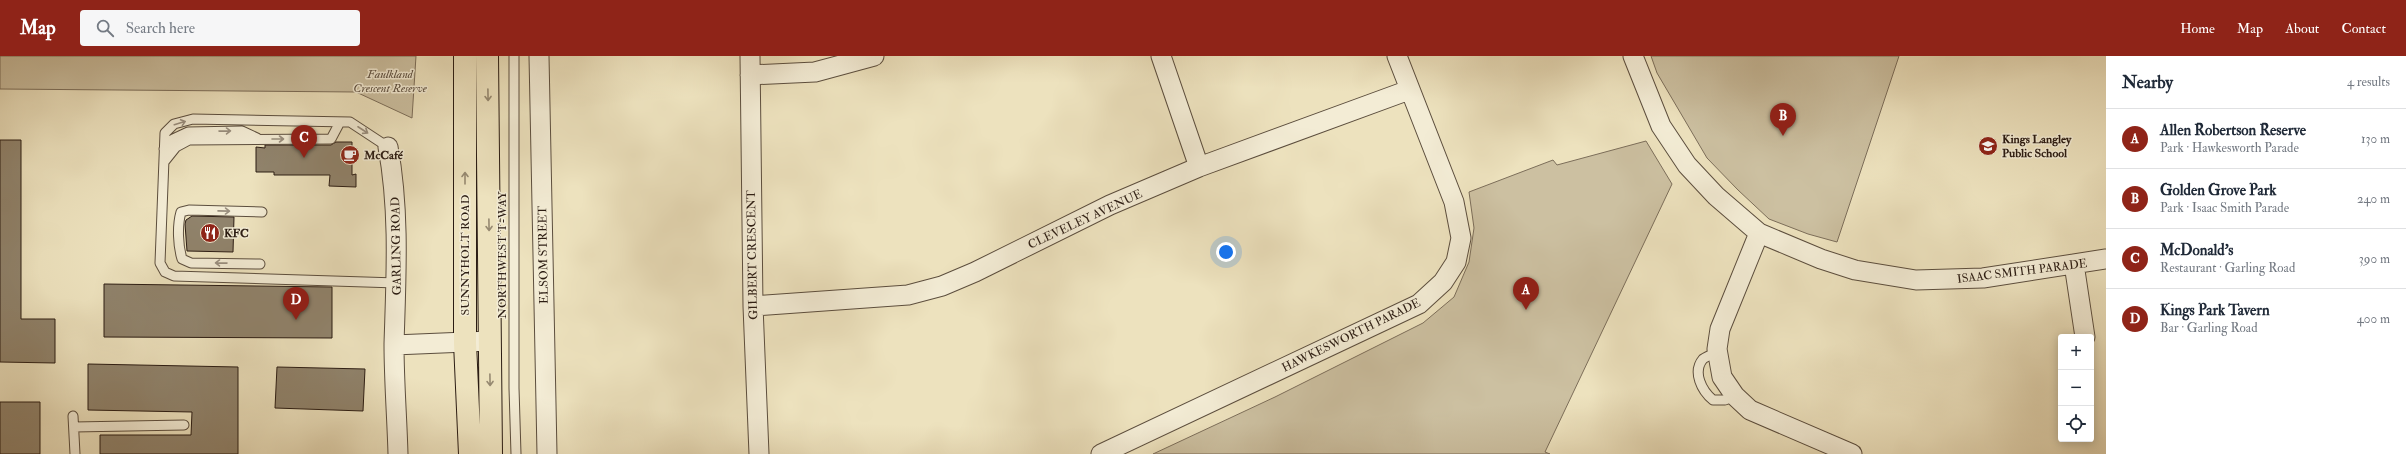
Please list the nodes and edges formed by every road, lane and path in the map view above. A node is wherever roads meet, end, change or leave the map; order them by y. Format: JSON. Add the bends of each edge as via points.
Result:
{"nodes":[{"id":1,"x":464,"y":56,"type":"edge"},
{"id":2,"x":487,"y":56,"type":"edge"},
{"id":3,"x":514,"y":56,"type":"edge"},
{"id":4,"x":539,"y":56,"type":"edge"},
{"id":5,"x":750,"y":56,"type":"edge"},
{"id":6,"x":874,"y":56,"type":"edge"},
{"id":7,"x":1161,"y":56,"type":"edge"},
{"id":8,"x":1397,"y":56,"type":"edge"},
{"id":9,"x":1634,"y":56,"type":"edge"},
{"id":10,"x":750,"y":75,"type":"junction"},
{"id":11,"x":1409,"y":90,"type":"junction"},
{"id":12,"x":340,"y":122,"type":"junction"},
{"id":13,"x":260,"y":139,"type":"junction"},
{"id":14,"x":388,"y":147,"type":"joint"},
{"id":15,"x":164,"y":148,"type":"junction"},
{"id":16,"x":164,"y":162,"type":"junction"},
{"id":17,"x":1199,"y":167,"type":"junction"},
{"id":18,"x":262,"y":212,"type":"dead end"},
{"id":19,"x":1759,"y":232,"type":"junction"},
{"id":20,"x":2106,"y":259,"type":"edge"},
{"id":21,"x":260,"y":264,"type":"dead end"},
{"id":22,"x":2074,"y":264,"type":"junction"},
{"id":23,"x":398,"y":283,"type":"junction"},
{"id":24,"x":753,"y":306,"type":"junction"},
{"id":25,"x":2085,"y":334,"type":"edge"},
{"id":26,"x":490,"y":341,"type":"junction"},
{"id":27,"x":465,"y":343,"type":"junction"},
{"id":28,"x":394,"y":345,"type":"junction"},
{"id":29,"x":74,"y":416,"type":"dead end"},
{"id":30,"x":184,"y":425,"type":"dead end"},
{"id":31,"x":74,"y":427,"type":"junction"},
{"id":32,"x":75,"y":454,"type":"edge"},
{"id":33,"x":398,"y":454,"type":"edge"},
{"id":34,"x":470,"y":454,"type":"edge"},
{"id":35,"x":491,"y":454,"type":"edge"},
{"id":36,"x":516,"y":454,"type":"edge"},
{"id":37,"x":547,"y":454,"type":"edge"},
{"id":38,"x":759,"y":454,"type":"edge"},
{"id":39,"x":1101,"y":454,"type":"edge"},
{"id":40,"x":1852,"y":454,"type":"edge"}],
"edges":[{"from":27,"to":1,"type":"main road","name":"SUNNYHOLT ROAD","one_way":true},
{"from":2,"to":26,"type":"main road","name":"SUNNYHOLT ROAD","one_way":true},
{"from":3,"to":36,"type":"lane","name":"NORTHWEST T-WAY"},
{"from":4,"to":37,"type":"street","name":"ELSOM STREET"},
{"from":5,"to":10,"type":"street","name":"GILBERT CRESCENT"},
{"from":6,"to":10,"type":"street","via":[[815,72]]},
{"from":7,"to":17,"type":"street"},
{"from":8,"to":11,"type":"street","name":"HAWKESWORTH PARADE"},
{"from":9,"to":19,"type":"street","name":"ISAAC SMITH PARADE","via":[[1662,126],[1687,165],[1716,196]]},
{"from":10,"to":24,"type":"street","name":"GILBERT CRESCENT"},
{"from":11,"to":17,"type":"street","name":"CLEVELEY AVENUE"},
{"from":11,"to":39,"type":"street","name":"HAWKESWORTH PARADE","via":[[1454,202],[1461,238],[1456,262],[1443,282],[1419,304]]},
{"from":13,"to":12,"type":"lane","one_way":true,"via":[[332,139]]},
{"from":12,"to":14,"type":"lane","one_way":true,"via":[[350,122]]},
{"from":15,"to":12,"type":"lane","one_way":true,"via":[[168,128],[193,119]]},
{"from":15,"to":13,"type":"lane","one_way":true,"via":[[173,139],[188,132],[242,131]]},
{"from":13,"to":16,"type":"lane","via":[[189,140],[176,147]]},
{"from":14,"to":23,"type":"street","name":"GARLING ROAD","via":[[394,180]]},
{"from":15,"to":16,"type":"lane"},
{"from":16,"to":23,"type":"lane","via":[[160,263],[165,272],[174,276]]},
{"from":17,"to":24,"type":"street","name":"CLEVELEY AVENUE","via":[[1110,205],[942,286],[908,295]]},
{"from":21,"to":18,"type":"lane","one_way":true,"via":[[191,263],[182,259],[179,218],[181,212],[188,210]]},
{"from":19,"to":22,"type":"street","name":"ISAAC SMITH PARADE","via":[[1821,259],[1854,270],[1916,280],[1983,278]]},
{"from":19,"to":40,"type":"street","via":[[1720,328],[1718,352],[1722,377],[1735,396],[1757,413]]},
{"from":20,"to":22,"type":"street","name":"ISAAC SMITH PARADE"},
{"from":22,"to":25,"type":"street"},
{"from":23,"to":28,"type":"street","name":"GARLING ROAD"},
{"from":24,"to":38,"type":"street","name":"GILBERT CRESCENT"},
{"from":26,"to":27,"type":"street"},
{"from":26,"to":35,"type":"main road","name":"SUNNYHOLT ROAD","one_way":true},
{"from":27,"to":28,"type":"street"},
{"from":27,"to":34,"type":"main road","name":"SUNNYHOLT ROAD"},
{"from":28,"to":33,"type":"street","name":"GARLING ROAD"},
{"from":29,"to":31,"type":"lane"},
{"from":30,"to":31,"type":"lane"},
{"from":31,"to":32,"type":"lane"}]}
